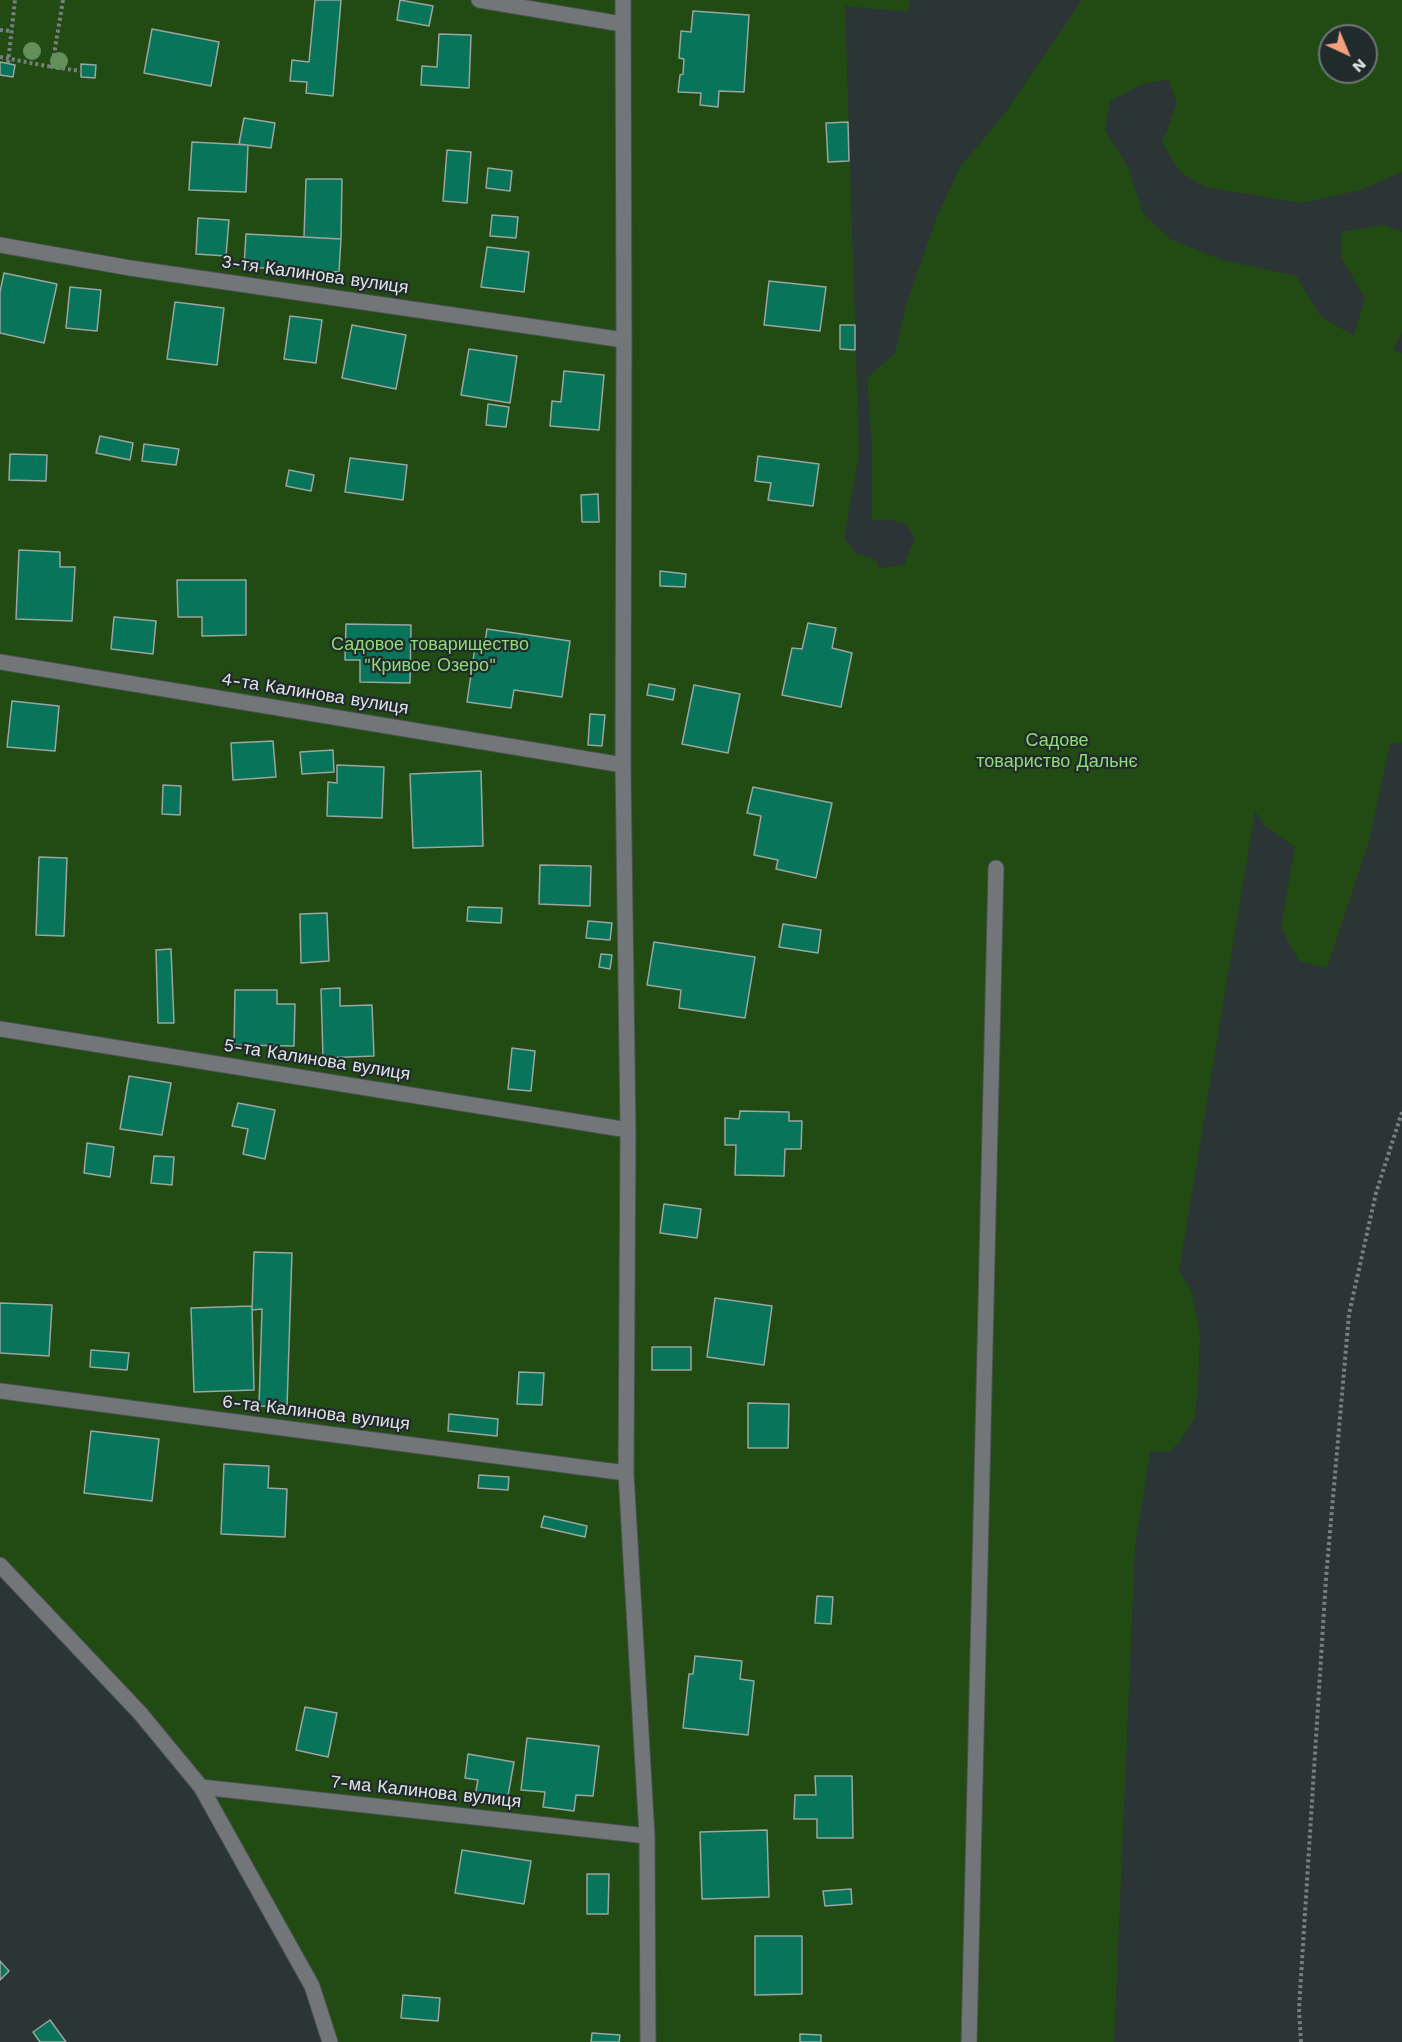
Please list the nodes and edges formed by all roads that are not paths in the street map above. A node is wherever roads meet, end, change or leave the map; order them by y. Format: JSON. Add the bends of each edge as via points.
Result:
{"nodes":[{"id":1,"x":480,"y":0,"type":"edge"},
{"id":2,"x":622,"y":0,"type":"edge"},
{"id":3,"x":622,"y":24,"type":"junction"},
{"id":4,"x":0,"y":245,"type":"edge"},
{"id":5,"x":624,"y":340,"type":"junction"},
{"id":6,"x":0,"y":662,"type":"edge"},
{"id":7,"x":623,"y":765,"type":"junction"},
{"id":8,"x":996,"y":868,"type":"dead end"},
{"id":9,"x":0,"y":1029,"type":"edge"},
{"id":10,"x":628,"y":1130,"type":"junction"},
{"id":11,"x":0,"y":1391,"type":"edge"},
{"id":12,"x":627,"y":1473,"type":"junction"},
{"id":13,"x":0,"y":1565,"type":"edge"},
{"id":14,"x":201,"y":1787,"type":"junction"},
{"id":15,"x":647,"y":1836,"type":"junction"},
{"id":16,"x":330,"y":2042,"type":"edge"},
{"id":17,"x":648,"y":2042,"type":"edge"},
{"id":18,"x":969,"y":2042,"type":"edge"}],
"edges":[{"from":1,"to":3,"type":"street"},
{"from":2,"to":3,"type":"street"},
{"from":3,"to":5,"type":"street"},
{"from":4,"to":5,"type":"street","name":"3-тя Калинова вулиця","via":[[130,268]]},
{"from":5,"to":7,"type":"street"},
{"from":6,"to":7,"type":"street","name":"4-та Калинова вулиця"},
{"from":7,"to":10,"type":"street"},
{"from":8,"to":18,"type":"street"},
{"from":9,"to":10,"type":"street","name":"5-та Калинова вулиця"},
{"from":10,"to":12,"type":"street"},
{"from":11,"to":12,"type":"street","name":"6-та Калинова вулиця"},
{"from":12,"to":15,"type":"street"},
{"from":13,"to":14,"type":"street","via":[[140,1713]]},
{"from":14,"to":15,"type":"street","name":"7-ма Калинова вулиця"},
{"from":14,"to":16,"type":"street","via":[[312,1986]]},
{"from":15,"to":17,"type":"street"}]}
